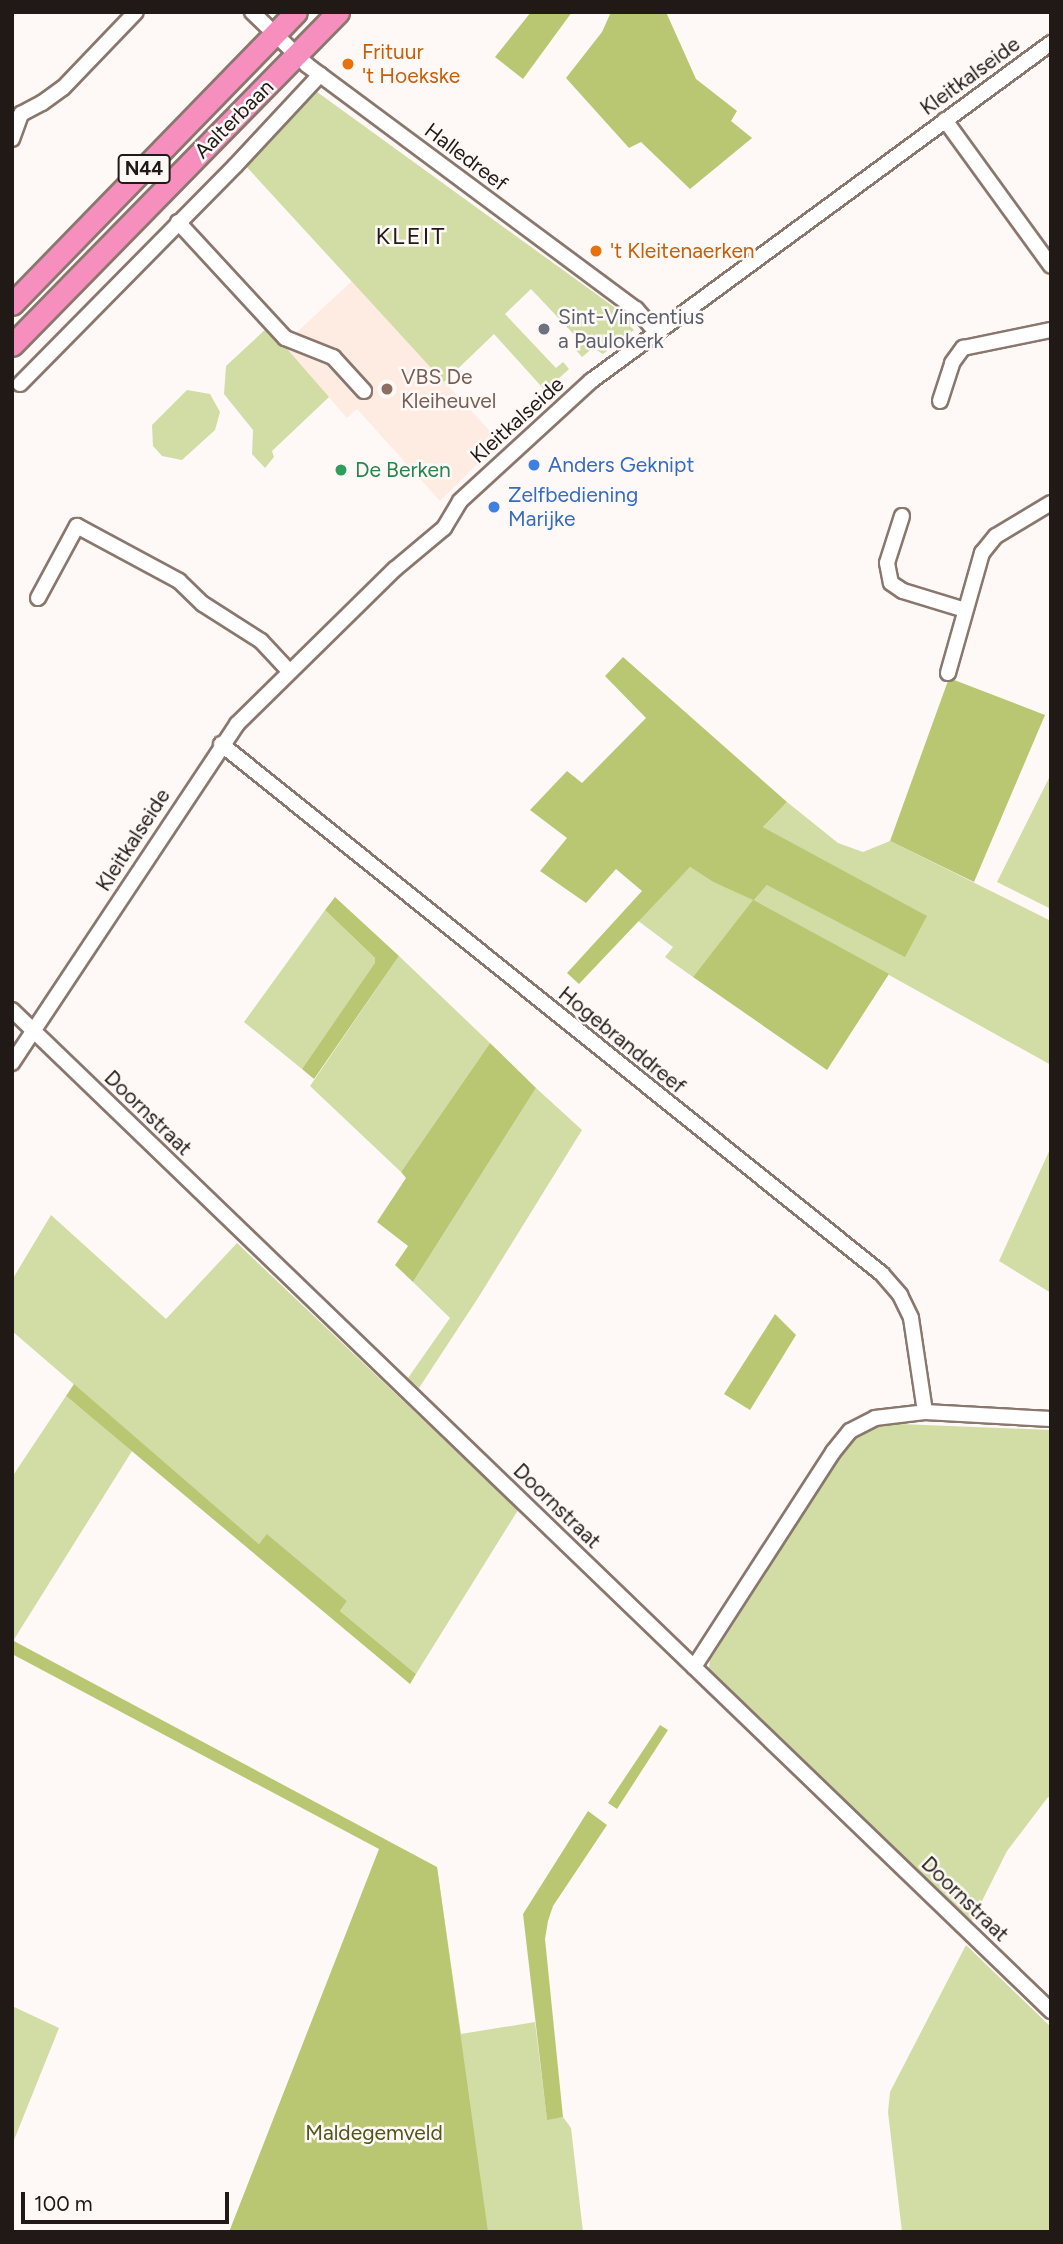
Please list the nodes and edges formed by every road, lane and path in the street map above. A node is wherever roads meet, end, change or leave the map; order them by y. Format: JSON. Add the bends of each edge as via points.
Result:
{"nodes":[{"id":1,"x":136,"y":12,"type":"edge"},
{"id":2,"x":252,"y":12,"type":"edge"},
{"id":3,"x":296,"y":12,"type":"edge"},
{"id":4,"x":338,"y":12,"type":"edge"},
{"id":5,"x":275,"y":34,"type":"junction"},
{"id":6,"x":1051,"y":43,"type":"edge"},
{"id":7,"x":296,"y":55,"type":"junction"},
{"id":8,"x":320,"y":75,"type":"junction"},
{"id":9,"x":16,"y":112,"type":"edge"},
{"id":10,"x":945,"y":120,"type":"junction"},
{"id":11,"x":12,"y":139,"type":"edge"},
{"id":12,"x":178,"y":222,"type":"junction"},
{"id":13,"x":1051,"y":265,"type":"edge"},
{"id":14,"x":12,"y":304,"type":"edge"},
{"id":15,"x":1051,"y":330,"type":"edge"},
{"id":16,"x":657,"y":333,"type":"junction"},
{"id":17,"x":12,"y":345,"type":"edge"},
{"id":18,"x":20,"y":384,"type":"dead end"},
{"id":19,"x":364,"y":391,"type":"dead end"},
{"id":20,"x":940,"y":401,"type":"dead end"},
{"id":21,"x":1051,"y":503,"type":"edge"},
{"id":22,"x":902,"y":516,"type":"dead end"},
{"id":23,"x":38,"y":598,"type":"dead end"},
{"id":24,"x":965,"y":610,"type":"junction"},
{"id":25,"x":290,"y":672,"type":"junction"},
{"id":26,"x":948,"y":673,"type":"dead end"},
{"id":27,"x":221,"y":744,"type":"junction"},
{"id":28,"x":12,"y":1010,"type":"edge"},
{"id":29,"x":34,"y":1031,"type":"junction"},
{"id":30,"x":12,"y":1063,"type":"edge"},
{"id":31,"x":925,"y":1412,"type":"junction"},
{"id":32,"x":1051,"y":1419,"type":"edge"},
{"id":33,"x":694,"y":1667,"type":"junction"},
{"id":34,"x":1051,"y":2011,"type":"edge"}],
"edges":[{"from":1,"to":9,"type":"street","via":[[63,88]]},
{"from":2,"to":5,"type":"street","name":"Halledreef"},
{"from":3,"to":5,"type":"highway","name":"Aalterbaan","number":"N44"},
{"from":4,"to":7,"type":"highway","name":"Aalterbaan","number":"N44"},
{"from":5,"to":7,"type":"street","name":"Halledreef"},
{"from":5,"to":14,"type":"highway","name":"Aalterbaan","number":"N44"},
{"from":6,"to":10,"type":"street","name":"Kleitkalseide"},
{"from":7,"to":8,"type":"street","name":"Halledreef"},
{"from":7,"to":17,"type":"highway","name":"Aalterbaan","number":"N44"},
{"from":8,"to":12,"type":"street","name":"Aalterbaan"},
{"from":8,"to":16,"type":"street","name":"Halledreef","via":[[636,309]]},
{"from":9,"to":11,"type":"street"},
{"from":10,"to":13,"type":"street"},
{"from":10,"to":16,"type":"street","name":"Kleitkalseide"},
{"from":12,"to":18,"type":"street","name":"Aalterbaan"},
{"from":12,"to":19,"type":"street","via":[[285,338],[333,357]]},
{"from":15,"to":20,"type":"street","via":[[963,348],[952,363]]},
{"from":16,"to":25,"type":"street","name":"Kleitkalseide","via":[[591,381],[460,501],[444,528],[395,569]]},
{"from":21,"to":24,"type":"street","via":[[987,544]]},
{"from":22,"to":24,"type":"street","via":[[887,563],[891,583]]},
{"from":23,"to":25,"type":"street","via":[[78,526],[179,582],[203,604],[261,641]]},
{"from":24,"to":26,"type":"street"},
{"from":25,"to":27,"type":"street","name":"Kleitkalseide"},
{"from":27,"to":29,"type":"street","name":"Kleitkalseide"},
{"from":27,"to":31,"type":"street","name":"Hogebranddreef","via":[[882,1274],[911,1318]]},
{"from":28,"to":29,"type":"street","name":"Doornstraat"},
{"from":29,"to":30,"type":"street","name":"Kleitkalseide"},
{"from":29,"to":33,"type":"street","name":"Doornstraat"},
{"from":31,"to":32,"type":"street"},
{"from":31,"to":33,"type":"street","via":[[875,1418],[840,1441]]},
{"from":33,"to":34,"type":"street","name":"Doornstraat"}]}
